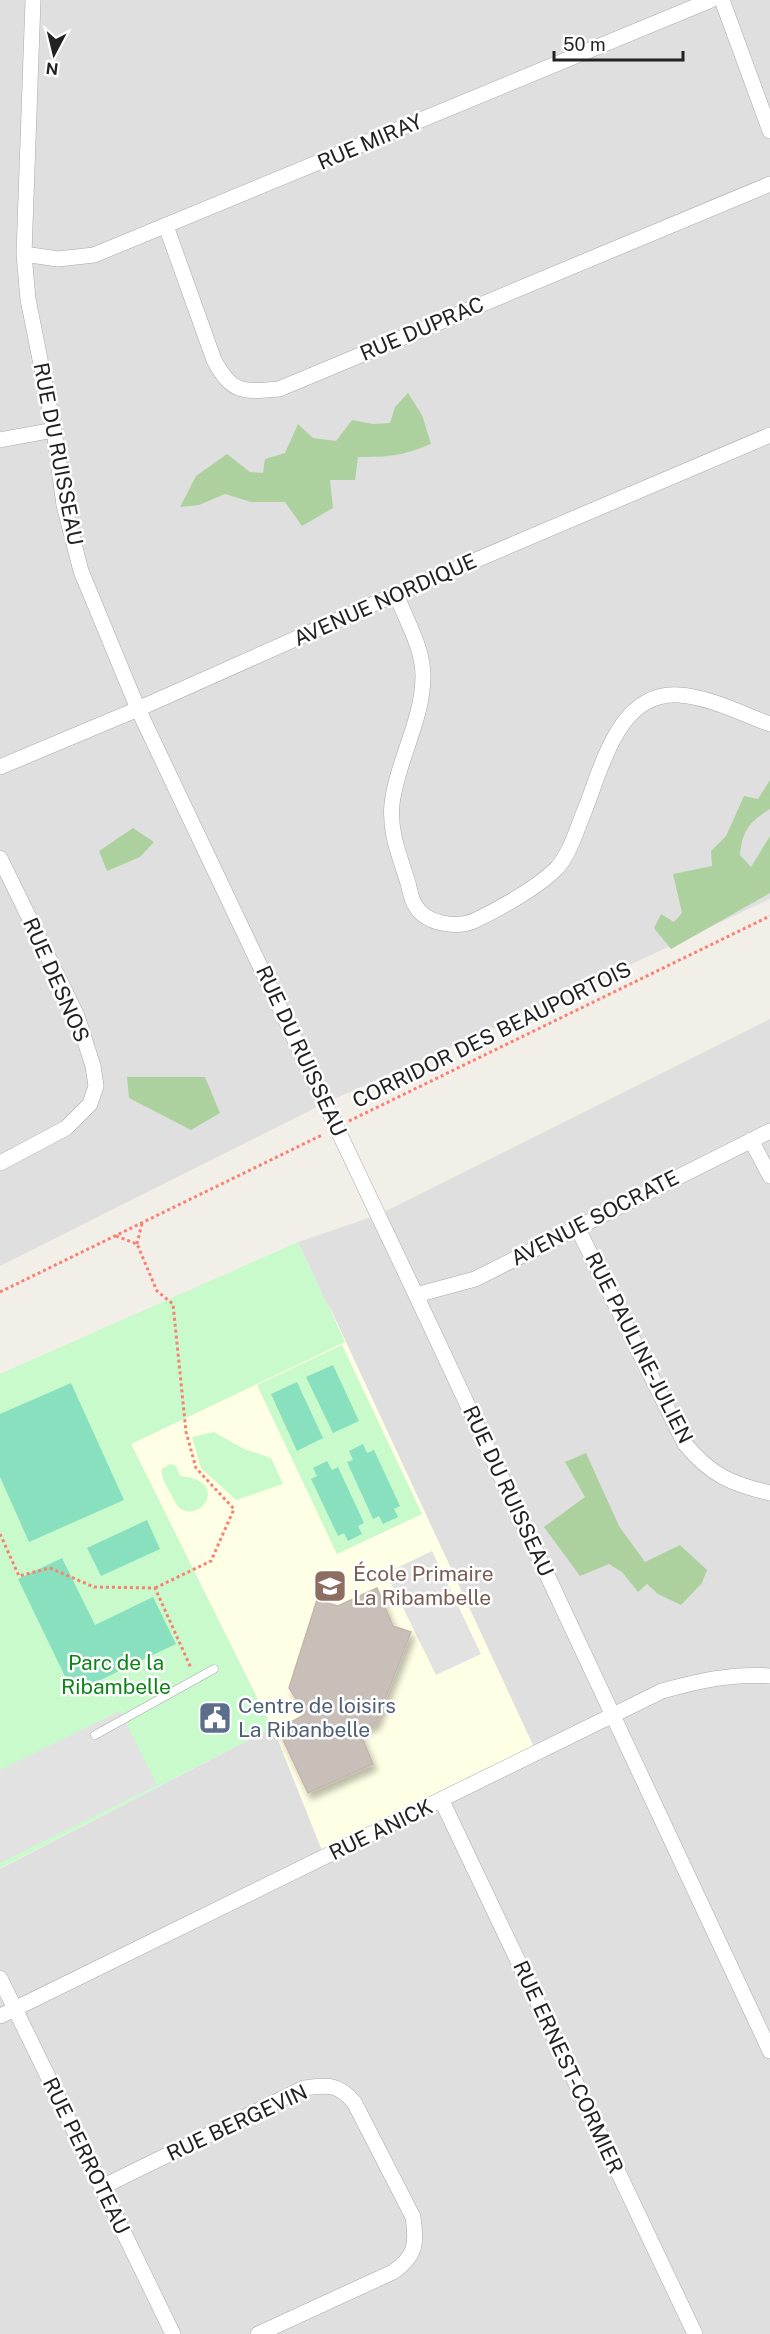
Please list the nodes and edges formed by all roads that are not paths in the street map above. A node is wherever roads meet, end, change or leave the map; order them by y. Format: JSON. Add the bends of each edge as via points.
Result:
{"nodes":[{"id":1,"x":33,"y":0,"type":"edge"},
{"id":2,"x":711,"y":0,"type":"edge"},
{"id":3,"x":722,"y":0,"type":"edge"},
{"id":4,"x":770,"y":131,"type":"edge"},
{"id":5,"x":770,"y":184,"type":"edge"},
{"id":6,"x":166,"y":226,"type":"junction"},
{"id":7,"x":24,"y":254,"type":"junction"},
{"id":8,"x":54,"y":430,"type":"junction"},
{"id":9,"x":770,"y":435,"type":"edge"},
{"id":10,"x":0,"y":440,"type":"edge"},
{"id":11,"x":396,"y":594,"type":"junction"},
{"id":12,"x":138,"y":709,"type":"junction"},
{"id":13,"x":770,"y":724,"type":"edge"},
{"id":14,"x":0,"y":767,"type":"edge"},
{"id":15,"x":0,"y":858,"type":"edge"},
{"id":16,"x":770,"y":1131,"type":"edge"},
{"id":17,"x":751,"y":1140,"type":"junction"},
{"id":18,"x":0,"y":1162,"type":"edge"},
{"id":19,"x":770,"y":1176,"type":"edge"},
{"id":20,"x":578,"y":1227,"type":"junction"},
{"id":21,"x":416,"y":1294,"type":"junction"},
{"id":22,"x":770,"y":1493,"type":"edge"},
{"id":23,"x":214,"y":1669,"type":"dead end"},
{"id":24,"x":770,"y":1676,"type":"edge"},
{"id":25,"x":614,"y":1716,"type":"junction"},
{"id":26,"x":95,"y":1735,"type":"dead end"},
{"id":27,"x":442,"y":1801,"type":"junction"},
{"id":28,"x":0,"y":1978,"type":"edge"},
{"id":29,"x":15,"y":2009,"type":"junction"},
{"id":30,"x":0,"y":2016,"type":"edge"},
{"id":31,"x":770,"y":2051,"type":"edge"},
{"id":32,"x":102,"y":2187,"type":"junction"},
{"id":33,"x":173,"y":2334,"type":"edge"},
{"id":34,"x":258,"y":2334,"type":"edge"},
{"id":35,"x":695,"y":2334,"type":"edge"}],
"edges":[{"from":1,"to":7,"type":"street","name":"RUE DU RUISSEAU"},
{"from":2,"to":6,"type":"street","name":"RUE MIRAY"},
{"from":3,"to":4,"type":"street"},
{"from":5,"to":6,"type":"street","name":"RUE DUPRAC","via":[[279,389],[262,391],[236,388],[224,378]]},
{"from":6,"to":7,"type":"street","name":"RUE MIRAY","via":[[94,255],[58,259]]},
{"from":7,"to":8,"type":"street","name":"RUE DU RUISSEAU","via":[[28,299]]},
{"from":8,"to":10,"type":"street"},
{"from":8,"to":12,"type":"street","name":"RUE DU RUISSEAU","via":[[64,505],[81,571]]},
{"from":9,"to":11,"type":"street","name":"AVENUE NORDIQUE"},
{"from":11,"to":12,"type":"street","name":"AVENUE NORDIQUE"},
{"from":11,"to":13,"type":"street","via":[[420,655],[423,674],[422,696],[392,801],[391,820],[415,906],[426,917],[441,923],[473,922],[557,868],[569,848],[616,731],[632,711],[651,700],[678,694],[700,698]]},
{"from":12,"to":14,"type":"street","name":"AVENUE NORDIQUE"},
{"from":12,"to":21,"type":"street","name":"RUE DU RUISSEAU"},
{"from":15,"to":18,"type":"street","name":"RUE DESNOS","via":[[77,1016],[96,1086],[90,1104],[66,1128]]},
{"from":16,"to":17,"type":"street","name":"AVENUE SOCRATE"},
{"from":17,"to":19,"type":"street"},
{"from":17,"to":20,"type":"street","name":"AVENUE SOCRATE"},
{"from":20,"to":21,"type":"street","name":"AVENUE SOCRATE","via":[[475,1279]]},
{"from":20,"to":22,"type":"street","name":"RUE PAULINE-JULIEN","via":[[685,1444],[701,1464],[720,1477]]},
{"from":21,"to":25,"type":"street","name":"RUE DU RUISSEAU"},
{"from":23,"to":26,"type":"lane"},
{"from":24,"to":25,"type":"street","name":"RUE ANICK","via":[[746,1674],[703,1679],[662,1691]]},
{"from":25,"to":27,"type":"street","name":"RUE ANICK"},
{"from":25,"to":31,"type":"street","name":"RUE DU RUISSEAU"},
{"from":27,"to":29,"type":"street","name":"RUE ANICK"},
{"from":27,"to":35,"type":"street","name":"RUE ERNEST-CORMIER"},
{"from":28,"to":29,"type":"street","name":"RUE PERROTEAU"},
{"from":29,"to":30,"type":"street","name":"RUE ANICK"},
{"from":29,"to":32,"type":"street","name":"RUE PERROTEAU"},
{"from":32,"to":33,"type":"street","name":"RUE PERROTEAU"},
{"from":32,"to":34,"type":"street","name":"RUE BERGEVIN","via":[[304,2088],[332,2086],[344,2091],[354,2102],[413,2217],[414,2249],[407,2262],[393,2272]]}]}
